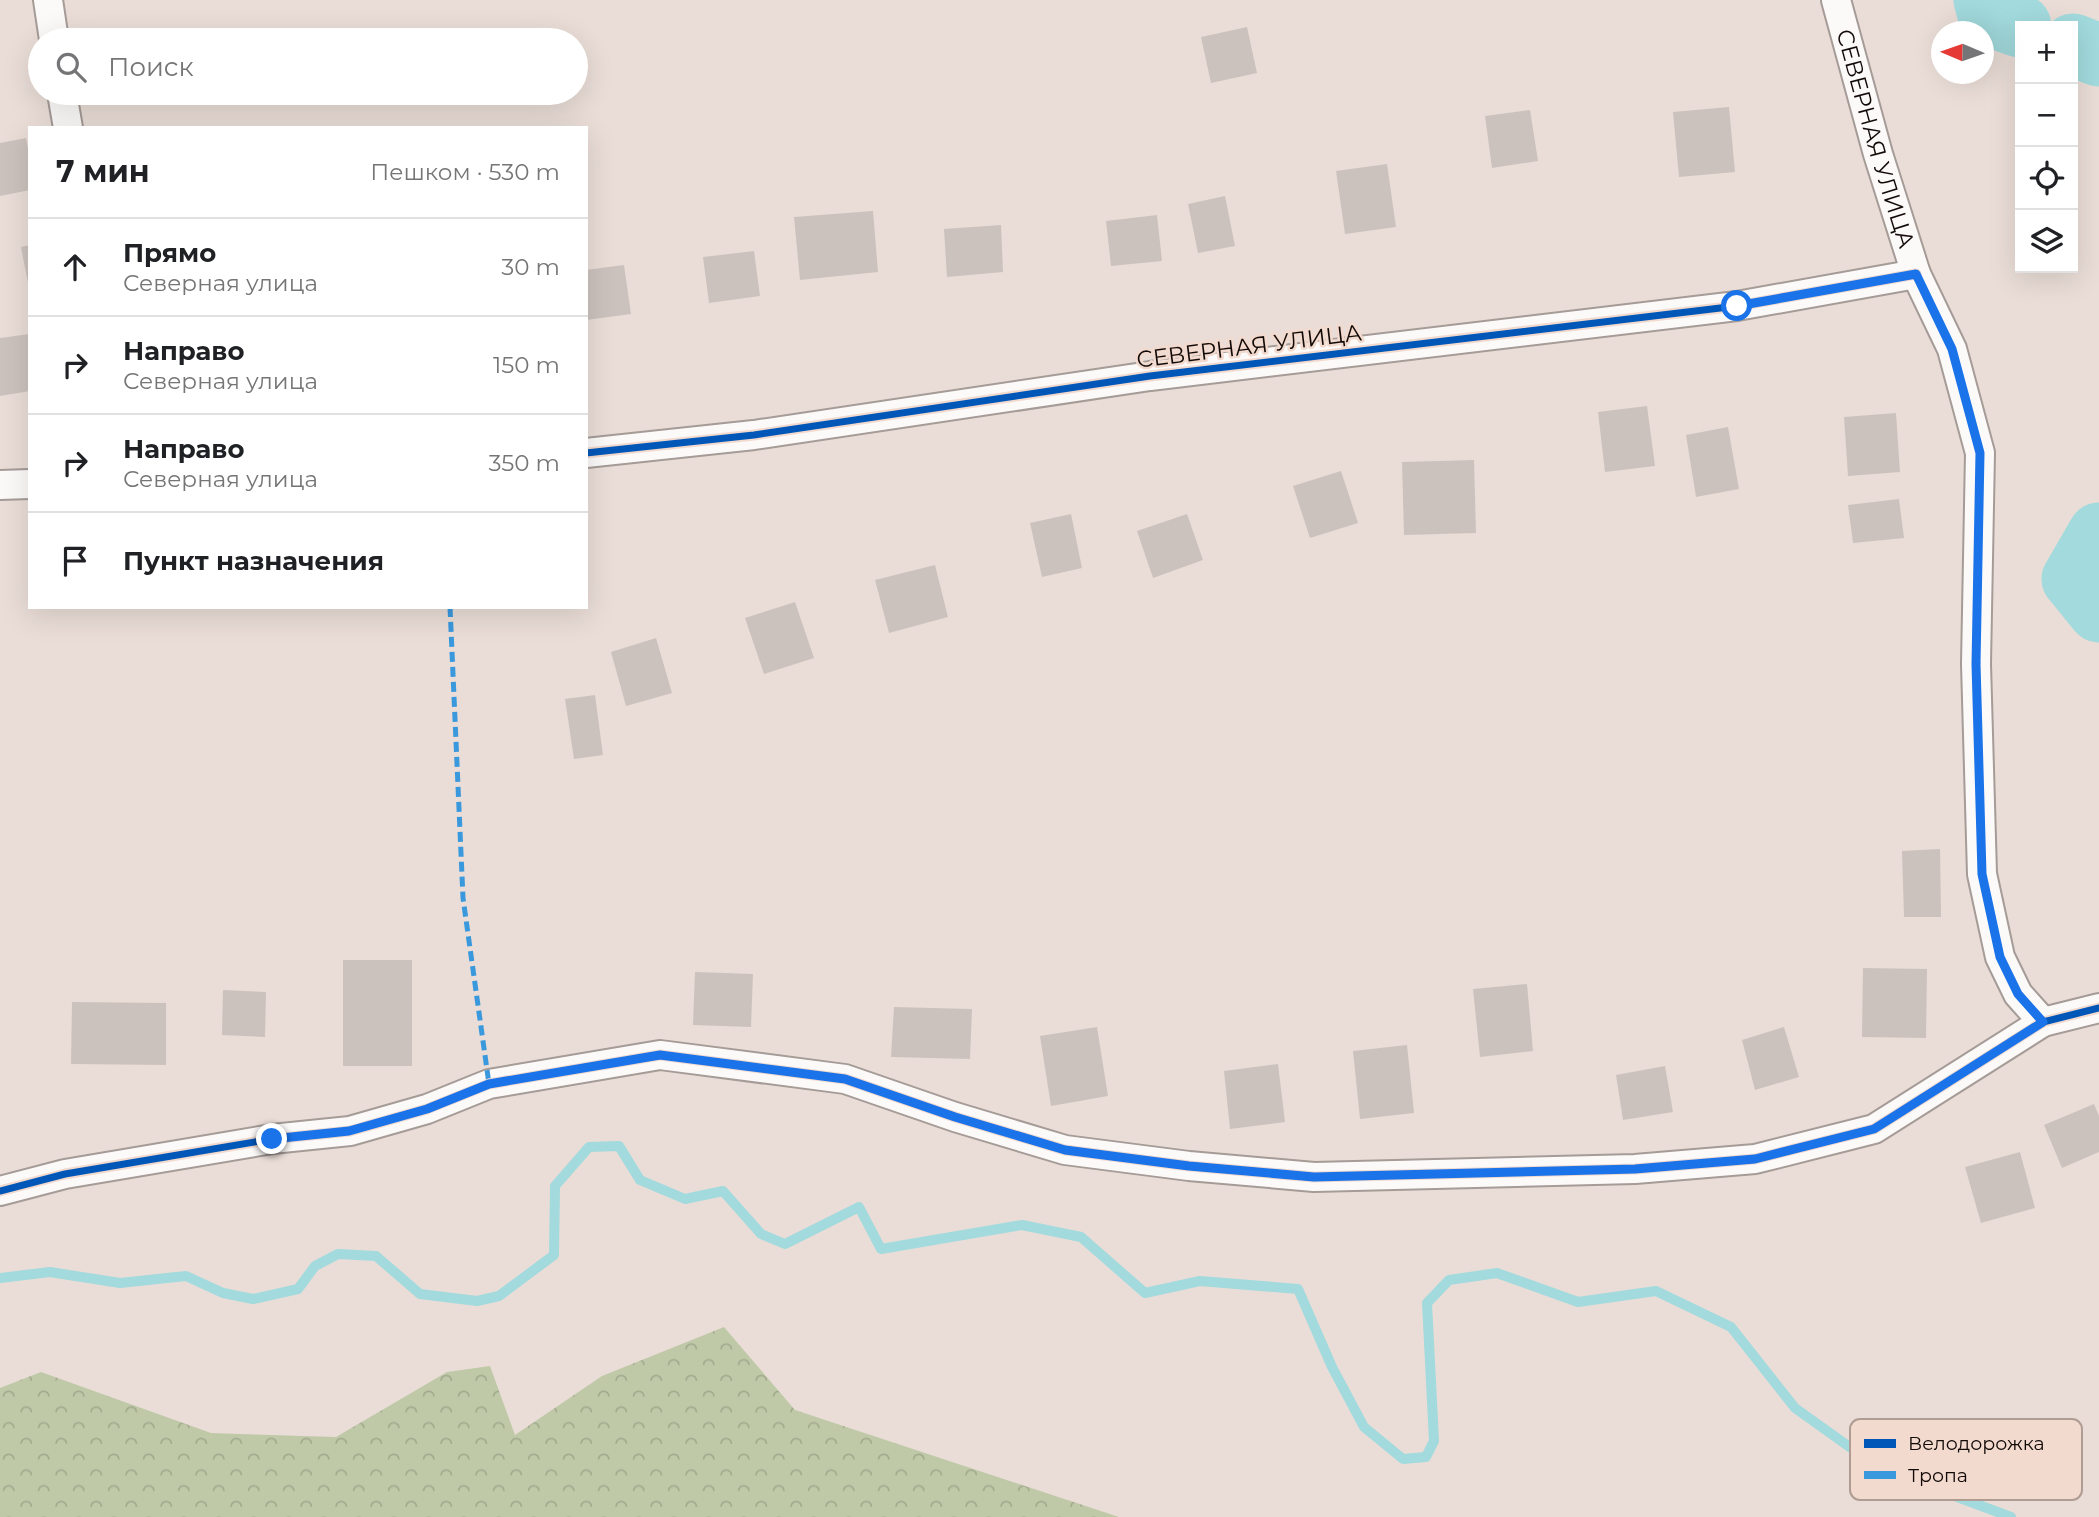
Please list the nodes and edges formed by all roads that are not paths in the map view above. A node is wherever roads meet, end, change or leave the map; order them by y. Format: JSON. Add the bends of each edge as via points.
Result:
{"nodes":[{"id":1,"x":48,"y":0,"type":"edge"},
{"id":2,"x":1836,"y":0,"type":"edge"},
{"id":3,"x":52,"y":28,"type":"edge"},
{"id":4,"x":64,"y":105,"type":"edge"},
{"id":5,"x":68,"y":126,"type":"edge"},
{"id":6,"x":1916,"y":274,"type":"junction"},
{"id":7,"x":588,"y":453,"type":"edge"},
{"id":8,"x":28,"y":484,"type":"edge"},
{"id":9,"x":0,"y":485,"type":"edge"},
{"id":10,"x":2099,"y":1008,"type":"edge"},
{"id":11,"x":2043,"y":1022,"type":"junction"},
{"id":12,"x":0,"y":1191,"type":"edge"}],
"edges":[{"from":1,"to":3,"type":"street"},
{"from":2,"to":6,"type":"street","name":"СЕВЕРНАЯ УЛИЦА"},
{"from":4,"to":5,"type":"street"},
{"from":6,"to":7,"type":"street","name":"СЕВЕРНАЯ УЛИЦА","via":[[1737,306],[1150,376],[754,435]]},
{"from":6,"to":11,"type":"street","name":"СЕВЕРНАЯ УЛИЦА","via":[[1952,349],[1980,453],[1976,664],[1982,874],[2000,957],[2018,994]]},
{"from":8,"to":9,"type":"street"},
{"from":10,"to":11,"type":"street"},
{"from":11,"to":12,"type":"street","via":[[1874,1129],[1755,1159],[1635,1169],[1314,1177],[1189,1166],[1065,1150],[845,1079],[660,1055],[489,1084],[427,1109],[349,1131],[272,1139],[65,1174]]}]}
